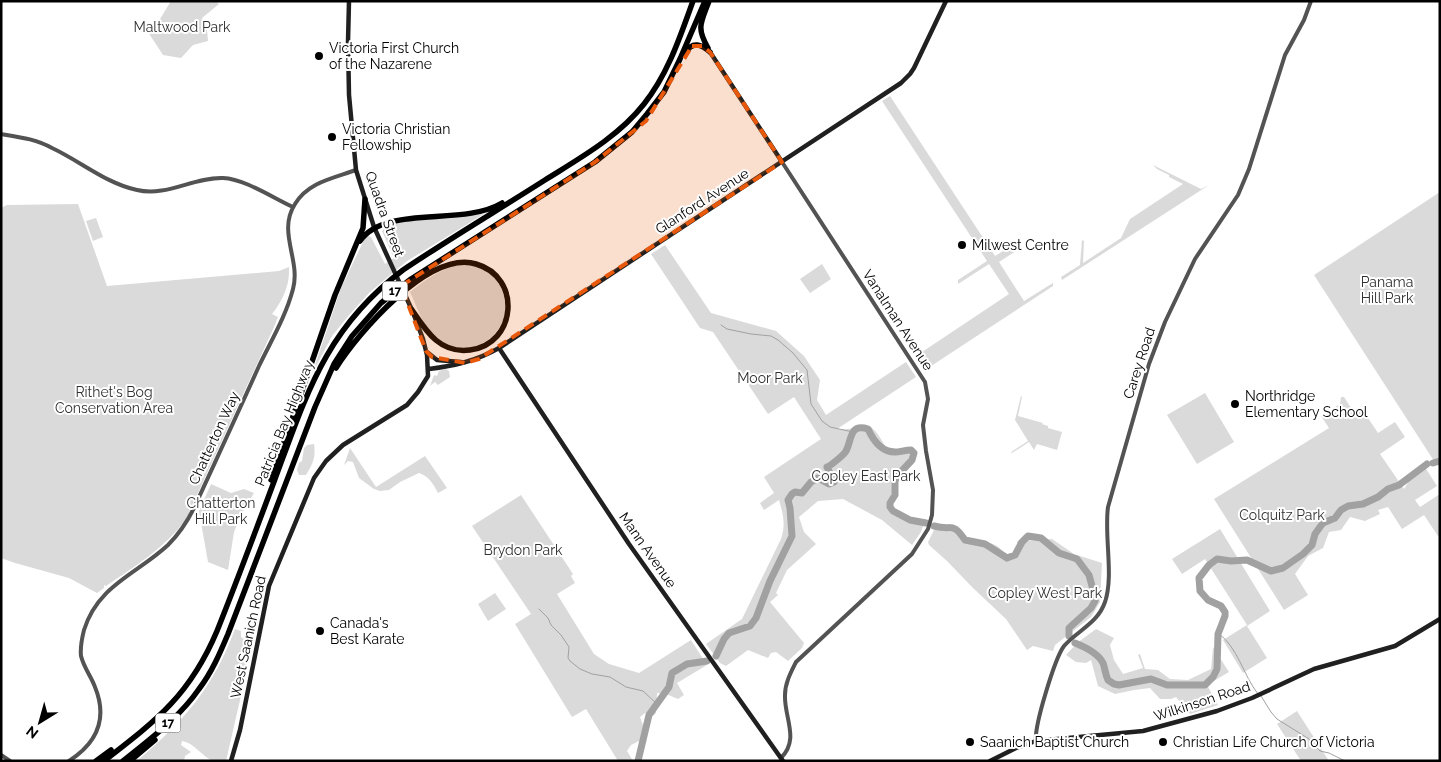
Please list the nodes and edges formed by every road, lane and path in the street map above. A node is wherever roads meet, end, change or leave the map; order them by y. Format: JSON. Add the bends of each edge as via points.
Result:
{"nodes":[{"id":1,"x":349,"y":1,"type":"edge"},
{"id":2,"x":693,"y":1,"type":"edge"},
{"id":3,"x":705,"y":1,"type":"edge"},
{"id":4,"x":709,"y":1,"type":"edge"},
{"id":5,"x":946,"y":1,"type":"edge"},
{"id":6,"x":1310,"y":1,"type":"edge"},
{"id":7,"x":710,"y":52,"type":"junction"},
{"id":8,"x":632,"y":132,"type":"junction"},
{"id":9,"x":1,"y":134,"type":"edge"},
{"id":10,"x":592,"y":150,"type":"junction"},
{"id":11,"x":782,"y":162,"type":"junction"},
{"id":12,"x":356,"y":170,"type":"junction"},
{"id":13,"x":365,"y":199,"type":"junction"},
{"id":14,"x":293,"y":207,"type":"junction"},
{"id":15,"x":374,"y":227,"type":"junction"},
{"id":16,"x":351,"y":258,"type":"junction"},
{"id":17,"x":411,"y":307,"type":"junction"},
{"id":18,"x":499,"y":348,"type":"junction"},
{"id":19,"x":426,"y":351,"type":"junction"},
{"id":20,"x":465,"y":363,"type":"junction"},
{"id":21,"x":429,"y":369,"type":"junction"},
{"id":22,"x":315,"y":407,"type":"junction"},
{"id":23,"x":249,"y":547,"type":"junction"},
{"id":24,"x":1440,"y":619,"type":"edge"},
{"id":25,"x":206,"y":678,"type":"junction"},
{"id":26,"x":156,"y":719,"type":"junction"},
{"id":27,"x":1036,"y":741,"type":"junction"},
{"id":28,"x":1,"y":755,"type":"edge"},
{"id":29,"x":782,"y":759,"type":"edge"},
{"id":30,"x":10,"y":761,"type":"edge"},
{"id":31,"x":69,"y":761,"type":"edge"},
{"id":32,"x":96,"y":761,"type":"edge"},
{"id":33,"x":104,"y":761,"type":"edge"},
{"id":34,"x":123,"y":761,"type":"edge"},
{"id":35,"x":130,"y":761,"type":"edge"},
{"id":36,"x":231,"y":761,"type":"edge"},
{"id":37,"x":990,"y":761,"type":"edge"}],
"edges":[{"from":1,"to":12,"type":"main road","name":"Quadra Street","via":[[349,95]]},
{"from":2,"to":10,"type":"highway","name":"Patricia Bay Highway","number":"17","via":[[673,54],[652,93],[625,125]]},
{"from":3,"to":8,"type":"highway","name":"Patricia Bay Highway","number":"17","via":[[664,92]]},
{"from":4,"to":7,"type":"highway","via":[[700,32]]},
{"from":5,"to":11,"type":"main road","name":"Glanford Avenue","via":[[906,78]]},
{"from":6,"to":27,"type":"street","name":"Carey Road","via":[[1304,20],[1285,55],[1242,187],[1195,259],[1151,357],[1108,507],[1105,602],[1093,622],[1058,656],[1037,724]]},
{"from":7,"to":8,"type":"highway","via":[[697,45],[688,49],[660,102],[646,121]]},
{"from":7,"to":11,"type":"main road","name":"Vanalman Avenue"},
{"from":8,"to":22,"type":"highway","name":"Patricia Bay Highway","number":"17","via":[[595,162],[430,266],[381,303],[344,348]]},
{"from":9,"to":14,"type":"street","via":[[44,144],[115,182],[137,190],[162,191],[209,179],[228,178]]},
{"from":10,"to":15,"type":"highway","via":[[490,209],[392,221]]},
{"from":10,"to":23,"type":"highway","name":"Patricia Bay Highway","number":"17","via":[[403,270],[357,311],[316,374]]},
{"from":11,"to":18,"type":"main road","name":"Glanford Avenue"},
{"from":11,"to":29,"type":"street","name":"Vanalman Avenue","via":[[925,382],[928,400],[923,425],[933,490],[932,515],[920,545],[796,662],[784,694],[791,742]]},
{"from":12,"to":13,"type":"main road","name":"Quadra Street"},
{"from":12,"to":14,"type":"street","name":"Chatterton Way","via":[[310,187]]},
{"from":13,"to":15,"type":"main road","name":"Quadra Street"},
{"from":13,"to":16,"type":"highway","via":[[363,228]]},
{"from":14,"to":31,"type":"street","name":"Chatterton Way","via":[[287,229],[294,266],[293,288],[194,508],[176,536],[108,590],[88,619],[82,639],[82,656],[101,703],[101,714],[87,748]]},
{"from":15,"to":16,"type":"highway","via":[[361,238]]},
{"from":15,"to":17,"type":"main road","name":"Quadra Street"},
{"from":16,"to":23,"type":"highway","via":[[250,536]]},
{"from":17,"to":19,"type":"main road","name":"Quadra Street"},
{"from":17,"to":22,"type":"highway","via":[[435,340],[450,349],[466,351],[481,348],[494,339],[504,325],[508,304],[503,286],[488,270],[466,262],[442,267],[407,290],[374,318],[344,356]]},
{"from":18,"to":20,"type":"main road","name":"Glanford Avenue"},
{"from":18,"to":29,"type":"main road","name":"Mann Avenue","via":[[629,544]]},
{"from":19,"to":20,"type":"main road","via":[[437,360]]},
{"from":19,"to":21,"type":"main road","name":"Quadra Street"},
{"from":20,"to":21,"type":"main road","name":"Glanford Avenue"},
{"from":21,"to":36,"type":"main road","name":"West Saanich Road","via":[[425,382],[407,405],[335,452],[310,485],[268,586]]},
{"from":22,"to":25,"type":"highway","name":"Patricia Bay Highway","number":"17","via":[[228,634]]},
{"from":23,"to":26,"type":"highway","name":"Patricia Bay Highway","number":"17","via":[[204,660],[180,695]]},
{"from":24,"to":27,"type":"main road","name":"Wilkinson Road","via":[[1396,646],[1302,673],[1217,711],[1143,731]]},
{"from":25,"to":34,"type":"highway","name":"Patricia Bay Highway","number":"17","via":[[175,717]]},
{"from":25,"to":35,"type":"highway","via":[[203,688],[185,712]]},
{"from":26,"to":32,"type":"highway"},
{"from":26,"to":33,"type":"highway","name":"Patricia Bay Highway","number":"17"},
{"from":27,"to":37,"type":"main road","name":"Wilkinson Road"},
{"from":28,"to":30,"type":"street"}]}
